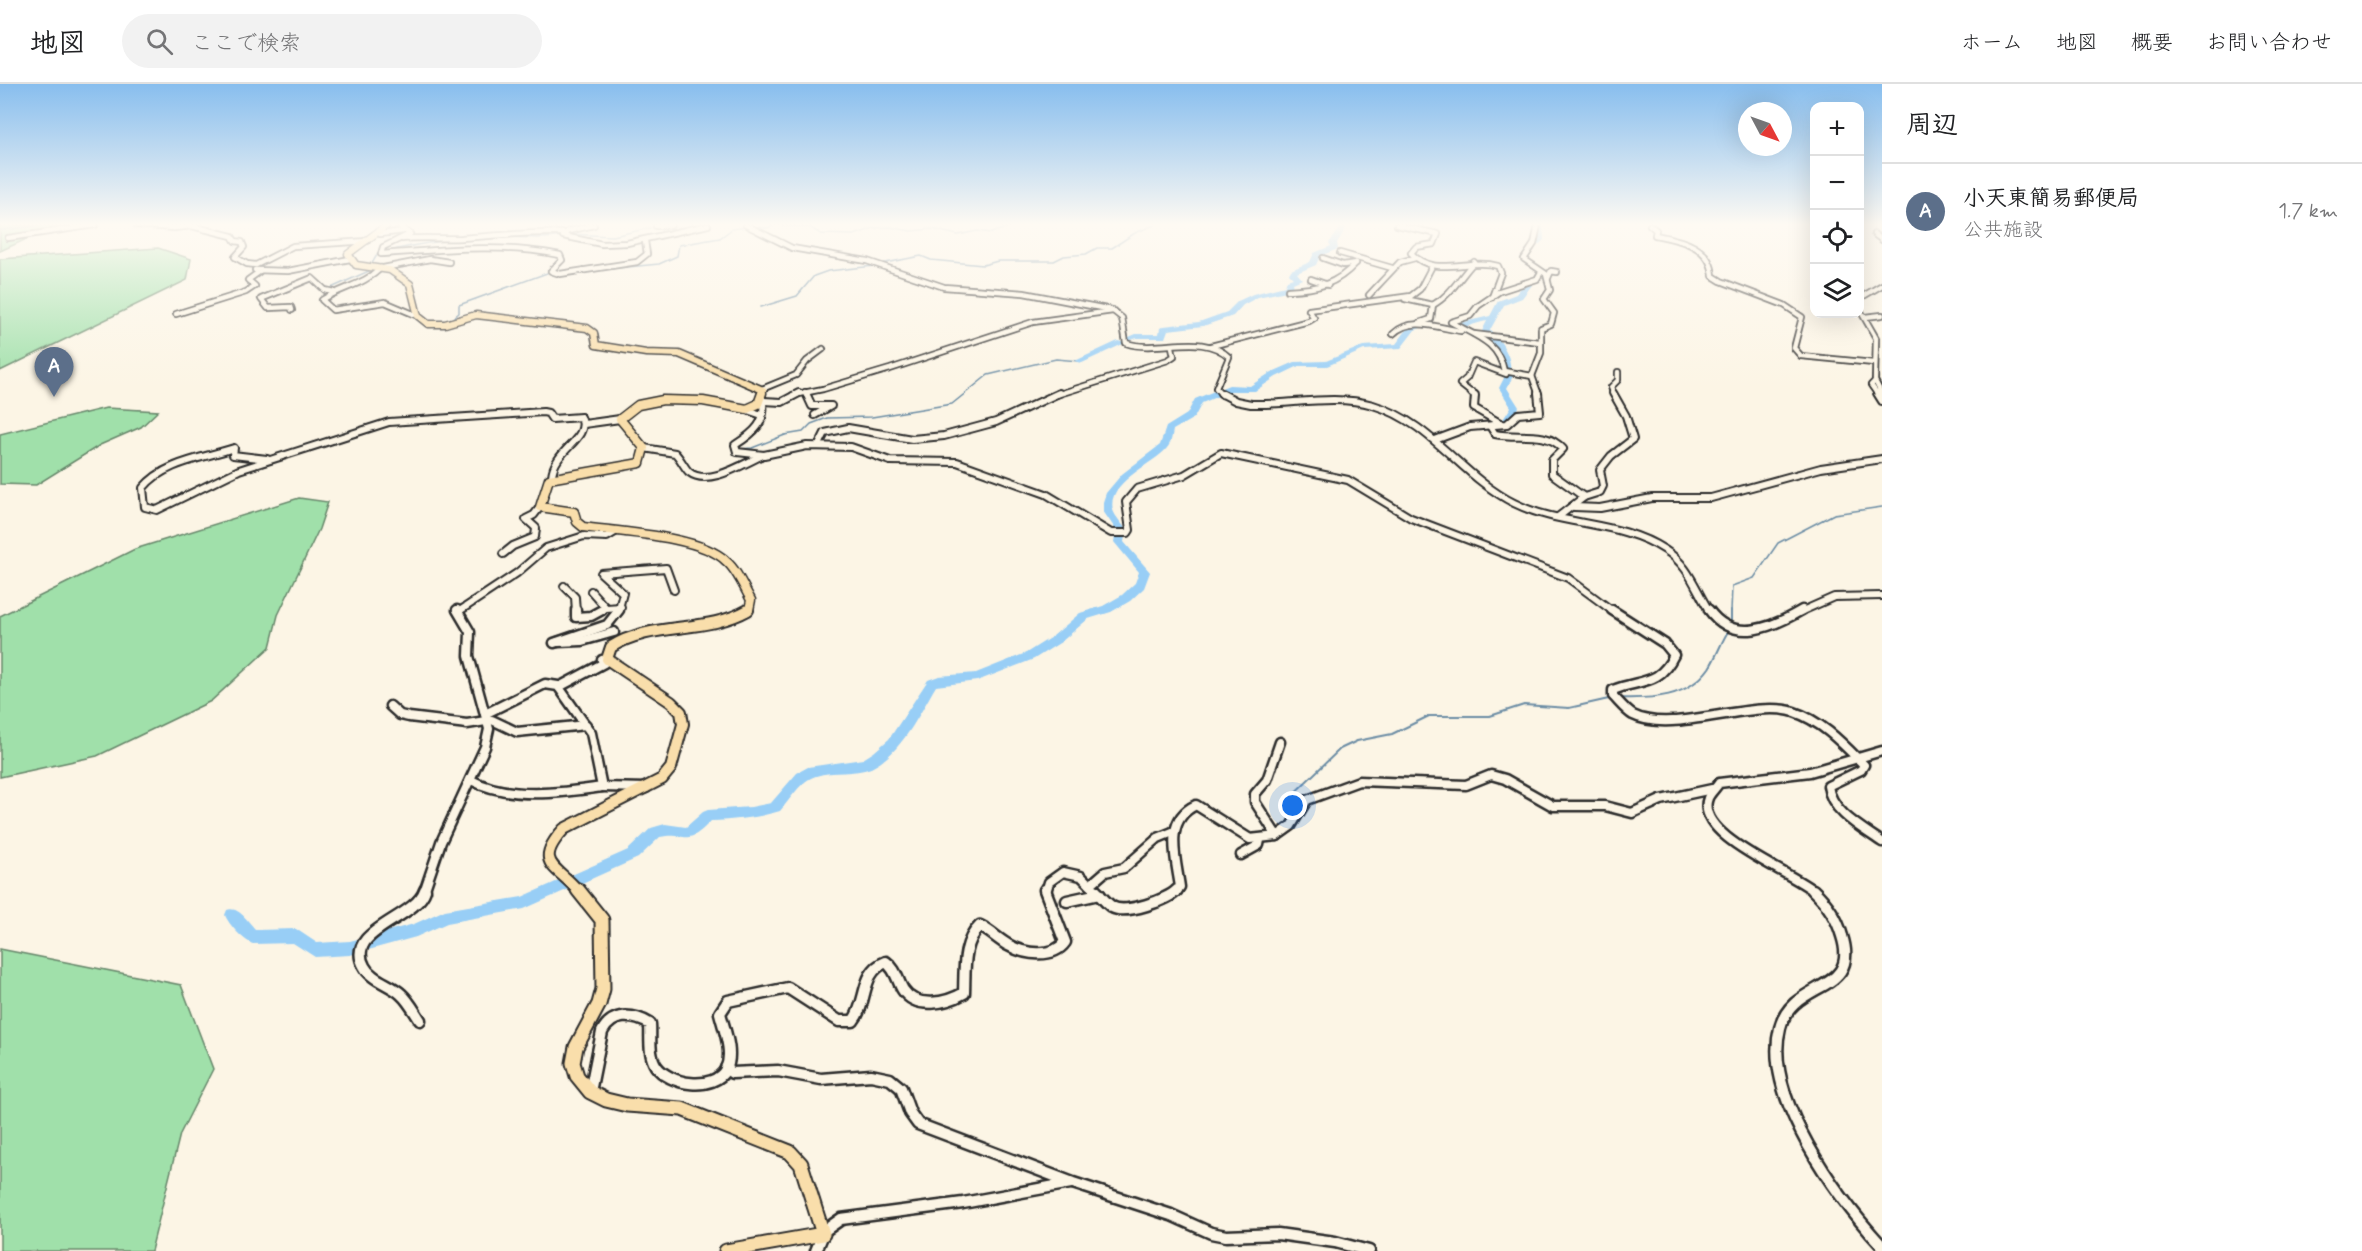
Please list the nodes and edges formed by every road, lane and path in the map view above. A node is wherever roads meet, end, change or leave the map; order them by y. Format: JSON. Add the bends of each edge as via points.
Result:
{"nodes":[{"id":1,"x":249,"y":279,"type":"edge"},
{"id":2,"x":308,"y":279,"type":"edge"},
{"id":3,"x":314,"y":279,"type":"edge"},
{"id":4,"x":370,"y":279,"type":"edge"},
{"id":5,"x":403,"y":279,"type":"edge"},
{"id":6,"x":921,"y":279,"type":"edge"},
{"id":7,"x":1312,"y":279,"type":"edge"},
{"id":8,"x":1336,"y":279,"type":"edge"},
{"id":9,"x":1385,"y":279,"type":"edge"},
{"id":10,"x":1424,"y":279,"type":"edge"},
{"id":11,"x":1457,"y":279,"type":"edge"},
{"id":12,"x":1497,"y":279,"type":"edge"},
{"id":13,"x":1536,"y":279,"type":"edge"},
{"id":14,"x":1548,"y":279,"type":"edge"},
{"id":15,"x":1719,"y":279,"type":"edge"},
{"id":16,"x":1328,"y":285,"type":"junction"},
{"id":17,"x":1882,"y":285,"type":"edge"},
{"id":18,"x":1288,"y":290,"type":"dead end"},
{"id":19,"x":334,"y":292,"type":"junction"},
{"id":20,"x":1369,"y":295,"type":"dead end"},
{"id":21,"x":1864,"y":296,"type":"edge"},
{"id":22,"x":1492,"y":298,"type":"junction"},
{"id":23,"x":1400,"y":299,"type":"junction"},
{"id":24,"x":1432,"y":305,"type":"junction"},
{"id":25,"x":292,"y":310,"type":"dead end"},
{"id":26,"x":1115,"y":311,"type":"junction"},
{"id":27,"x":176,"y":314,"type":"dead end"},
{"id":28,"x":1882,"y":315,"type":"edge"},
{"id":29,"x":418,"y":316,"type":"junction"},
{"id":30,"x":1865,"y":318,"type":"joint"},
{"id":31,"x":1421,"y":324,"type":"junction"},
{"id":32,"x":1470,"y":332,"type":"junction"},
{"id":33,"x":1393,"y":334,"type":"dead end"},
{"id":34,"x":1877,"y":340,"type":"edge"},
{"id":35,"x":1540,"y":342,"type":"junction"},
{"id":36,"x":1211,"y":346,"type":"junction"},
{"id":37,"x":1882,"y":346,"type":"edge"},
{"id":38,"x":1172,"y":347,"type":"junction"},
{"id":39,"x":823,"y":349,"type":"dead end"},
{"id":40,"x":1874,"y":363,"type":"junction"},
{"id":41,"x":1618,"y":372,"type":"dead end"},
{"id":42,"x":1507,"y":373,"type":"junction"},
{"id":43,"x":1532,"y":376,"type":"junction"},
{"id":44,"x":1875,"y":381,"type":"junction"},
{"id":45,"x":762,"y":389,"type":"junction"},
{"id":46,"x":805,"y":392,"type":"junction"},
{"id":47,"x":1882,"y":394,"type":"edge"},
{"id":48,"x":763,"y":400,"type":"junction"},
{"id":49,"x":1882,"y":401,"type":"edge"},
{"id":50,"x":744,"y":409,"type":"junction"},
{"id":51,"x":815,"y":415,"type":"dead end"},
{"id":52,"x":762,"y":416,"type":"junction"},
{"id":53,"x":620,"y":419,"type":"junction"},
{"id":54,"x":1500,"y":423,"type":"junction"},
{"id":55,"x":584,"y":424,"type":"junction"},
{"id":56,"x":1435,"y":440,"type":"junction"},
{"id":57,"x":819,"y":445,"type":"junction"},
{"id":58,"x":643,"y":451,"type":"junction"},
{"id":59,"x":764,"y":455,"type":"junction"},
{"id":60,"x":267,"y":459,"type":"junction"},
{"id":61,"x":1882,"y":459,"type":"edge"},
{"id":62,"x":549,"y":479,"type":"junction"},
{"id":63,"x":1584,"y":496,"type":"junction"},
{"id":64,"x":540,"y":507,"type":"junction"},
{"id":65,"x":1574,"y":507,"type":"junction"},
{"id":66,"x":1558,"y":517,"type":"junction"},
{"id":67,"x":617,"y":531,"type":"junction"},
{"id":68,"x":535,"y":537,"type":"junction"},
{"id":69,"x":546,"y":548,"type":"junction"},
{"id":70,"x":503,"y":554,"type":"dead end"},
{"id":71,"x":564,"y":586,"type":"dead end"},
{"id":72,"x":674,"y":590,"type":"dead end"},
{"id":73,"x":591,"y":591,"type":"dead end"},
{"id":74,"x":1882,"y":597,"type":"edge"},
{"id":75,"x":621,"y":607,"type":"junction"},
{"id":76,"x":606,"y":608,"type":"junction"},
{"id":77,"x":614,"y":632,"type":"dead end"},
{"id":78,"x":602,"y":660,"type":"dead end"},
{"id":79,"x":559,"y":687,"type":"junction"},
{"id":80,"x":390,"y":706,"type":"dead end"},
{"id":81,"x":486,"y":717,"type":"junction"},
{"id":82,"x":586,"y":725,"type":"junction"},
{"id":83,"x":1280,"y":742,"type":"dead end"},
{"id":84,"x":1882,"y":751,"type":"edge"},
{"id":85,"x":1858,"y":756,"type":"junction"},
{"id":86,"x":471,"y":780,"type":"junction"},
{"id":87,"x":602,"y":787,"type":"junction"},
{"id":88,"x":648,"y":788,"type":"junction"},
{"id":89,"x":1712,"y":789,"type":"junction"},
{"id":90,"x":1175,"y":831,"type":"junction"},
{"id":91,"x":1277,"y":836,"type":"junction"},
{"id":92,"x":1260,"y":840,"type":"junction"},
{"id":93,"x":1882,"y":842,"type":"edge"},
{"id":94,"x":1241,"y":855,"type":"dead end"},
{"id":95,"x":1089,"y":885,"type":"junction"},
{"id":96,"x":1099,"y":894,"type":"junction"},
{"id":97,"x":1067,"y":901,"type":"dead end"},
{"id":98,"x":420,"y":1020,"type":"dead end"},
{"id":99,"x":726,"y":1068,"type":"junction"},
{"id":100,"x":590,"y":1092,"type":"junction"},
{"id":101,"x":1072,"y":1183,"type":"junction"},
{"id":102,"x":824,"y":1232,"type":"junction"},
{"id":103,"x":1882,"y":1246,"type":"edge"},
{"id":104,"x":726,"y":1251,"type":"edge"},
{"id":105,"x":816,"y":1251,"type":"edge"},
{"id":106,"x":1369,"y":1251,"type":"edge"}],
"edges":[{"from":1,"to":27,"type":"street","via":[[255,286],[246,292]]},
{"from":2,"to":25,"type":"street","via":[[261,299],[268,308]]},
{"from":3,"to":19,"type":"street","via":[[325,290]]},
{"from":4,"to":19,"type":"street"},
{"from":5,"to":29,"type":"main road","via":[[410,285]]},
{"from":6,"to":26,"type":"street","via":[[944,287],[1024,293]]},
{"from":7,"to":16,"type":"street"},
{"from":8,"to":16,"type":"street"},
{"from":9,"to":20,"type":"street"},
{"from":10,"to":23,"type":"street","via":[[1416,293]]},
{"from":11,"to":24,"type":"street","via":[[1448,297]]},
{"from":12,"to":22,"type":"street"},
{"from":13,"to":22,"type":"street","via":[[1505,289]]},
{"from":14,"to":35,"type":"street","via":[[1550,290],[1544,299],[1554,313],[1551,324],[1541,328]]},
{"from":15,"to":40,"type":"street","via":[[1783,304],[1802,317],[1794,340],[1795,352],[1801,356]]},
{"from":16,"to":18,"type":"street","via":[[1312,291]]},
{"from":17,"to":21,"type":"street"},
{"from":19,"to":29,"type":"street","via":[[322,300],[333,310],[385,302]]},
{"from":22,"to":32,"type":"street","via":[[1470,316],[1452,321],[1456,327]]},
{"from":23,"to":24,"type":"street"},
{"from":23,"to":36,"type":"street","via":[[1309,310],[1314,318],[1309,321]]},
{"from":24,"to":31,"type":"street","via":[[1431,319]]},
{"from":26,"to":38,"type":"street","via":[[1122,318],[1126,343],[1148,349]]},
{"from":26,"to":46,"type":"street","via":[[1033,322]]},
{"from":28,"to":30,"type":"street"},
{"from":29,"to":45,"type":"main road","via":[[433,325],[476,315],[587,328],[594,333],[596,345],[679,354]]},
{"from":30,"to":34,"type":"street"},
{"from":31,"to":32,"type":"street"},
{"from":31,"to":33,"type":"street","via":[[1400,327]]},
{"from":32,"to":35,"type":"street"},
{"from":32,"to":42,"type":"street","via":[[1494,346]]},
{"from":34,"to":37,"type":"street"},
{"from":34,"to":40,"type":"street"},
{"from":35,"to":43,"type":"street","via":[[1541,353]]},
{"from":36,"to":38,"type":"street"},
{"from":36,"to":56,"type":"street","via":[[1222,349],[1229,357],[1218,392],[1242,404],[1326,400],[1366,403],[1400,414]]},
{"from":38,"to":57,"type":"street","via":[[1174,356],[1168,360],[1059,393],[980,426],[922,440],[841,428],[825,433]]},
{"from":39,"to":45,"type":"street","via":[[796,375]]},
{"from":40,"to":44,"type":"street"},
{"from":41,"to":63,"type":"street","via":[[1618,380],[1611,387],[1633,439],[1600,470],[1600,492]]},
{"from":42,"to":43,"type":"street"},
{"from":42,"to":54,"type":"street","via":[[1474,362],[1472,371],[1460,384],[1475,395],[1474,408]]},
{"from":43,"to":54,"type":"street","via":[[1541,401],[1540,412],[1518,414],[1507,424]]},
{"from":44,"to":47,"type":"street"},
{"from":44,"to":49,"type":"street","via":[[1871,385]]},
{"from":45,"to":48,"type":"main road"},
{"from":46,"to":48,"type":"street","via":[[782,402]]},
{"from":46,"to":51,"type":"street","via":[[812,406],[831,406]]},
{"from":48,"to":50,"type":"main road"},
{"from":48,"to":52,"type":"street"},
{"from":50,"to":52,"type":"street"},
{"from":50,"to":53,"type":"main road","via":[[704,401],[652,402],[631,409]]},
{"from":52,"to":59,"type":"street","via":[[751,437],[734,448],[737,452]]},
{"from":53,"to":55,"type":"street"},
{"from":53,"to":58,"type":"main road","via":[[629,426]]},
{"from":54,"to":56,"type":"street","via":[[1457,431]]},
{"from":54,"to":63,"type":"street","via":[[1490,426],[1495,434],[1550,438],[1560,445],[1563,449],[1552,460],[1552,474]]},
{"from":55,"to":60,"type":"street","via":[[581,417],[552,419],[543,412],[401,420]]},
{"from":55,"to":62,"type":"street","via":[[569,448],[553,463]]},
{"from":56,"to":66,"type":"street","via":[[1500,495],[1530,510]]},
{"from":57,"to":59,"type":"street"},
{"from":57,"to":85,"type":"street","via":[[858,448],[890,460],[964,465],[1046,494],[1104,530],[1121,534],[1130,530],[1126,502],[1130,495],[1146,484],[1183,476],[1221,453],[1341,478],[1416,520],[1568,578],[1665,644],[1674,655],[1669,668],[1656,680],[1613,690],[1613,696],[1632,715],[1670,720],[1785,710],[1816,723]]},
{"from":58,"to":59,"type":"street","via":[[677,453],[688,471],[700,476],[718,474]]},
{"from":58,"to":62,"type":"main road","via":[[640,462],[633,466]]},
{"from":60,"to":60,"type":"street","via":[[156,510],[145,507],[142,498],[146,484],[164,470],[234,447],[233,455],[238,457]]},
{"from":61,"to":65,"type":"street","via":[[1823,467],[1712,498],[1658,497],[1594,510]]},
{"from":62,"to":64,"type":"main road"},
{"from":63,"to":65,"type":"street"},
{"from":64,"to":67,"type":"main road","via":[[573,512],[583,527]]},
{"from":64,"to":68,"type":"street","via":[[526,519],[536,528]]},
{"from":65,"to":66,"type":"street"},
{"from":66,"to":74,"type":"street","via":[[1631,534],[1662,548],[1692,576],[1709,614],[1732,628],[1762,630],[1816,603],[1840,596]]},
{"from":67,"to":69,"type":"street","via":[[608,537],[584,536]]},
{"from":67,"to":88,"type":"main road","via":[[679,540],[718,555],[727,561],[751,600],[749,610],[731,621],[646,633],[616,641],[606,653],[607,659],[681,712],[683,724],[671,768]]},
{"from":68,"to":69,"type":"street"},
{"from":68,"to":70,"type":"street"},
{"from":69,"to":81,"type":"street","via":[[517,573],[457,610],[470,632],[469,656]]},
{"from":71,"to":76,"type":"street","via":[[575,597],[576,617],[591,616]]},
{"from":72,"to":75,"type":"street","via":[[666,568],[601,573],[623,594]]},
{"from":73,"to":76,"type":"street"},
{"from":75,"to":76,"type":"street"},
{"from":75,"to":77,"type":"street","via":[[620,615],[611,624],[555,642],[582,641]]},
{"from":78,"to":79,"type":"street","via":[[604,663],[592,674]]},
{"from":79,"to":81,"type":"street","via":[[545,684]]},
{"from":79,"to":82,"type":"street"},
{"from":80,"to":81,"type":"street","via":[[400,715],[467,724]]},
{"from":81,"to":82,"type":"street","via":[[517,732]]},
{"from":81,"to":86,"type":"street","via":[[489,729],[485,747]]},
{"from":82,"to":87,"type":"street","via":[[596,745]]},
{"from":83,"to":91,"type":"street","via":[[1267,780],[1254,794]]},
{"from":84,"to":85,"type":"street"},
{"from":85,"to":89,"type":"street","via":[[1816,771],[1731,780]]},
{"from":85,"to":93,"type":"street","via":[[1864,765],[1861,770],[1828,786],[1827,791],[1847,817]]},
{"from":86,"to":87,"type":"street","via":[[495,790]]},
{"from":86,"to":98,"type":"street","via":[[428,874],[423,897],[408,912],[378,928],[364,945],[361,960],[367,969],[400,993]]},
{"from":87,"to":88,"type":"street"},
{"from":88,"to":100,"type":"main road","via":[[564,829],[552,842],[549,855],[553,869],[602,920],[603,988],[599,1004],[576,1047],[573,1064]]},
{"from":89,"to":91,"type":"street","via":[[1661,800],[1632,813],[1605,806],[1553,806],[1491,775],[1466,785],[1359,781],[1307,800],[1291,826]]},
{"from":89,"to":103,"type":"street","via":[[1707,797],[1707,810],[1722,833],[1744,851],[1804,882],[1836,918],[1847,953],[1846,965],[1842,972],[1794,1005],[1783,1019],[1777,1038],[1778,1054],[1789,1105],[1802,1135],[1836,1191]]},
{"from":90,"to":92,"type":"street","via":[[1178,819],[1196,805],[1250,839]]},
{"from":90,"to":95,"type":"street","via":[[1158,838],[1124,868],[1105,872]]},
{"from":90,"to":96,"type":"street","via":[[1180,887],[1177,893],[1168,899],[1122,910],[1112,907]]},
{"from":91,"to":92,"type":"street"},
{"from":92,"to":94,"type":"street","via":[[1259,845]]},
{"from":95,"to":96,"type":"street"},
{"from":95,"to":99,"type":"street","via":[[1072,873],[1063,873],[1049,882],[1045,890],[1047,900],[1065,942],[1054,952],[1024,951],[1008,946],[980,926],[974,930],[968,944],[964,993],[951,1000],[928,1003],[912,998],[904,992],[894,967],[886,962],[872,969],[853,1021],[839,1021],[788,988],[728,1000],[720,1013]]},
{"from":96,"to":97,"type":"street"},
{"from":99,"to":100,"type":"street","via":[[714,1079],[704,1081],[669,1079],[656,1065],[650,1024],[626,1015],[607,1023],[601,1032]]},
{"from":99,"to":101,"type":"street","via":[[732,1073],[783,1072],[821,1079],[857,1075],[891,1079],[899,1084],[906,1108],[918,1124]]},
{"from":100,"to":102,"type":"main road","via":[[627,1105],[682,1109],[789,1152],[801,1164]]},
{"from":101,"to":102,"type":"street","via":[[841,1219]]},
{"from":101,"to":106,"type":"street","via":[[1226,1236],[1278,1234]]},
{"from":102,"to":104,"type":"main road"},
{"from":102,"to":105,"type":"street"}]}
